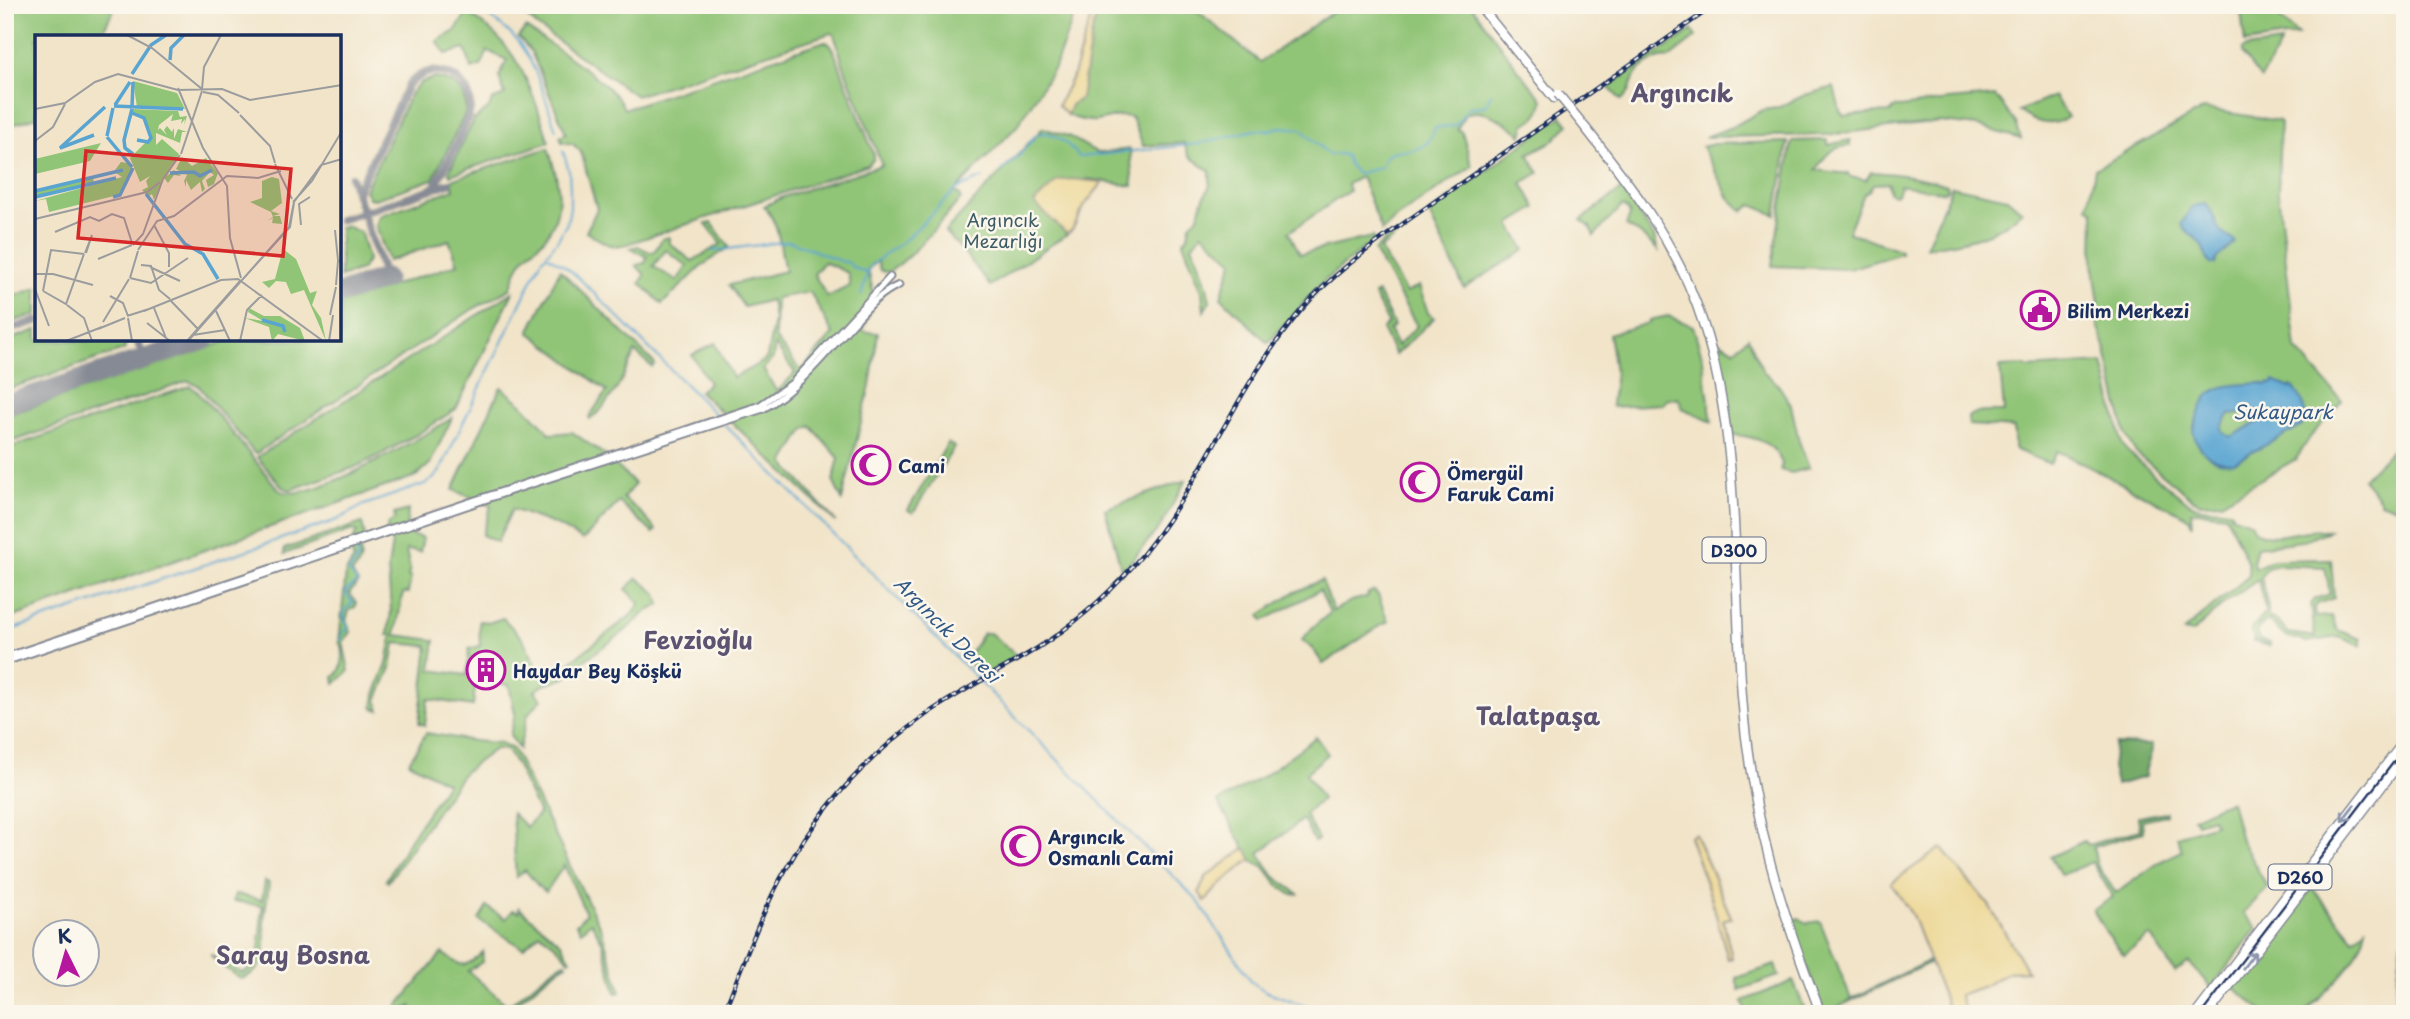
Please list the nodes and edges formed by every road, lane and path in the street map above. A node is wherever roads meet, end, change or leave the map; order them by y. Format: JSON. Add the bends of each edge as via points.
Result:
{"nodes":[{"id":1,"x":1479,"y":5,"type":"edge"},
{"id":2,"x":1486,"y":5,"type":"edge"},
{"id":3,"x":1556,"y":96,"type":"junction"},
{"id":4,"x":890,"y":277,"type":"dead end"},
{"id":5,"x":899,"y":285,"type":"dead end"},
{"id":6,"x":721,"y":421,"type":"junction"},
{"id":7,"x":5,"y":660,"type":"edge"},
{"id":8,"x":2405,"y":740,"type":"edge"},
{"id":9,"x":2405,"y":756,"type":"edge"},
{"id":10,"x":1819,"y":1014,"type":"edge"},
{"id":11,"x":2196,"y":1014,"type":"edge"},
{"id":12,"x":2208,"y":1014,"type":"edge"}],
"edges":[{"from":1,"to":3,"type":"highway","number":"D300"},
{"from":2,"to":3,"type":"highway","number":"D300"},
{"from":3,"to":10,"type":"highway","number":"D300","via":[[1662,241],[1698,321],[1725,456],[1737,698],[1748,792],[1773,893]]},
{"from":4,"to":6,"type":"main road","via":[[792,383],[760,405]]},
{"from":5,"to":6,"type":"main road","via":[[881,294],[782,399]]},
{"from":6,"to":7,"type":"main road","via":[[580,463]]},
{"from":8,"to":11,"type":"highway","number":"D260","one_way":true},
{"from":12,"to":9,"type":"highway","number":"D260","one_way":true}]}
